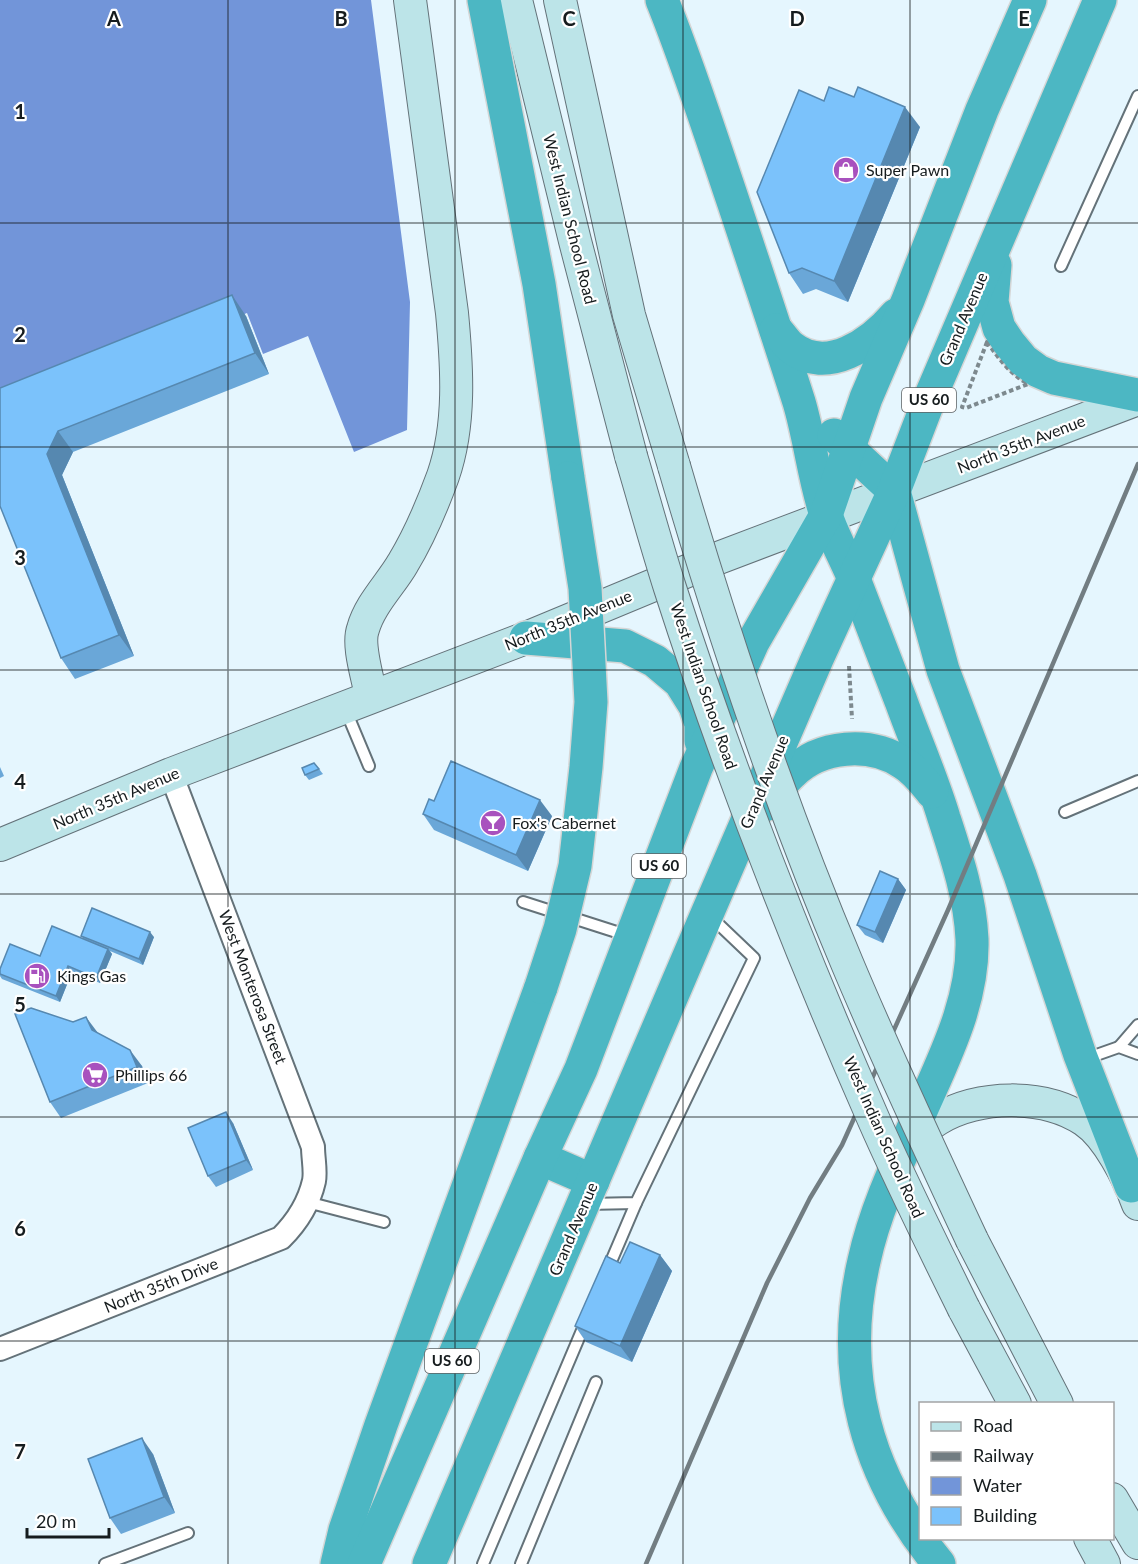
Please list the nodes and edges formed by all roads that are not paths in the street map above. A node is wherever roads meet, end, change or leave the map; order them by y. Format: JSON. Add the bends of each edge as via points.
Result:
{"nodes":[{"id":1,"x":410,"y":0,"type":"edge"},
{"id":2,"x":484,"y":0,"type":"edge"},
{"id":3,"x":516,"y":0,"type":"edge"},
{"id":4,"x":560,"y":0,"type":"edge"},
{"id":5,"x":662,"y":0,"type":"edge"},
{"id":6,"x":1030,"y":0,"type":"edge"},
{"id":7,"x":1100,"y":0,"type":"edge"},
{"id":8,"x":1138,"y":96,"type":"edge"},
{"id":9,"x":1005,"y":222,"type":"junction"},
{"id":10,"x":1061,"y":266,"type":"dead end"},
{"id":11,"x":908,"y":300,"type":"junction"},
{"id":12,"x":776,"y":330,"type":"junction"},
{"id":13,"x":1138,"y":397,"type":"edge"},
{"id":14,"x":800,"y":408,"type":"junction"},
{"id":15,"x":849,"y":447,"type":"junction"},
{"id":16,"x":894,"y":491,"type":"junction"},
{"id":17,"x":826,"y":515,"type":"junction"},
{"id":18,"x":854,"y":579,"type":"junction"},
{"id":19,"x":526,"y":638,"type":"junction"},
{"id":20,"x":358,"y":701,"type":"junction"},
{"id":21,"x":369,"y":766,"type":"dead end"},
{"id":22,"x":696,"y":768,"type":"junction"},
{"id":23,"x":171,"y":774,"type":"junction"},
{"id":24,"x":1138,"y":781,"type":"edge"},
{"id":25,"x":938,"y":798,"type":"junction"},
{"id":26,"x":1065,"y":812,"type":"dead end"},
{"id":27,"x":739,"y":840,"type":"junction"},
{"id":28,"x":0,"y":845,"type":"edge"},
{"id":29,"x":523,"y":902,"type":"dead end"},
{"id":30,"x":707,"y":914,"type":"junction"},
{"id":31,"x":632,"y":937,"type":"junction"},
{"id":32,"x":1138,"y":1025,"type":"edge"},
{"id":33,"x":1119,"y":1047,"type":"junction"},
{"id":34,"x":1138,"y":1054,"type":"edge"},
{"id":35,"x":1083,"y":1060,"type":"junction"},
{"id":36,"x":902,"y":1154,"type":"junction"},
{"id":37,"x":540,"y":1158,"type":"junction"},
{"id":38,"x":588,"y":1193,"type":"junction"},
{"id":39,"x":1135,"y":1195,"type":"edge"},
{"id":40,"x":307,"y":1202,"type":"junction"},
{"id":41,"x":636,"y":1203,"type":"junction"},
{"id":42,"x":384,"y":1222,"type":"dead end"},
{"id":43,"x":603,"y":1279,"type":"edge"},
{"id":44,"x":590,"y":1312,"type":"edge"},
{"id":45,"x":0,"y":1349,"type":"edge"},
{"id":46,"x":596,"y":1382,"type":"dead end"},
{"id":47,"x":1014,"y":1402,"type":"edge"},
{"id":48,"x":1056,"y":1402,"type":"edge"},
{"id":49,"x":1114,"y":1501,"type":"edge"},
{"id":50,"x":188,"y":1533,"type":"dead end"},
{"id":51,"x":919,"y":1538,"type":"edge"},
{"id":52,"x":921,"y":1540,"type":"edge"},
{"id":53,"x":1091,"y":1540,"type":"edge"},
{"id":54,"x":1138,"y":1543,"type":"edge"},
{"id":55,"x":105,"y":1564,"type":"edge"},
{"id":56,"x":337,"y":1564,"type":"edge"},
{"id":57,"x":364,"y":1564,"type":"edge"},
{"id":58,"x":429,"y":1564,"type":"edge"},
{"id":59,"x":483,"y":1564,"type":"edge"},
{"id":60,"x":520,"y":1564,"type":"edge"},
{"id":61,"x":939,"y":1564,"type":"edge"},
{"id":62,"x":1104,"y":1564,"type":"edge"}],
"edges":[{"from":1,"to":20,"type":"main road","via":[[452,313],[455,406],[444,473],[424,525],[363,629]]},
{"from":2,"to":56,"type":"highway","bridge":true,"via":[[539,284],[585,588],[591,702],[586,767],[575,866],[560,929],[374,1446]]},
{"from":3,"to":47,"type":"main road","name":"West Indian School Road","bridge":true,"via":[[630,456],[696,665],[771,873],[873,1119],[964,1309]]},
{"from":4,"to":48,"type":"main road","bridge":true,"via":[[629,315],[711,590],[797,836],[902,1089],[972,1240]]},
{"from":5,"to":12,"type":"highway"},
{"from":6,"to":11,"type":"highway","number":"US 60","via":[[982,110]]},
{"from":7,"to":9,"type":"highway","name":"Grand Avenue","number":"US 60"},
{"from":8,"to":10,"type":"lane"},
{"from":9,"to":13,"type":"highway","via":[[995,263],[992,302],[999,328],[1009,343],[1023,360],[1054,378]]},
{"from":9,"to":16,"type":"highway","name":"Grand Avenue","number":"US 60","via":[[928,400]]},
{"from":11,"to":12,"type":"highway","via":[[870,340],[846,354],[811,357],[791,347]]},
{"from":11,"to":15,"type":"highway","number":"US 60"},
{"from":12,"to":14,"type":"highway"},
{"from":13,"to":16,"type":"main road","name":"North 35th Avenue"},
{"from":14,"to":15,"type":"highway"},
{"from":14,"to":17,"type":"highway"},
{"from":15,"to":16,"type":"highway"},
{"from":15,"to":17,"type":"highway","number":"US 60"},
{"from":16,"to":17,"type":"main road","name":"North 35th Avenue"},
{"from":16,"to":18,"type":"highway","name":"Grand Avenue","number":"US 60"},
{"from":16,"to":35,"type":"highway","via":[[943,670],[1020,875]]},
{"from":17,"to":18,"type":"highway"},
{"from":17,"to":19,"type":"main road","name":"North 35th Avenue"},
{"from":17,"to":22,"type":"highway","number":"US 60","via":[[753,642]]},
{"from":18,"to":25,"type":"highway"},
{"from":18,"to":27,"type":"highway","name":"Grand Avenue","number":"US 60"},
{"from":19,"to":20,"type":"main road","name":"North 35th Avenue"},
{"from":19,"to":22,"type":"highway","via":[[625,646],[666,670],[680,682],[695,706],[702,744]]},
{"from":20,"to":21,"type":"lane"},
{"from":20,"to":23,"type":"main road","name":"North 35th Avenue"},
{"from":22,"to":31,"type":"highway","number":"US 60"},
{"from":23,"to":28,"type":"main road","name":"North 35th Avenue"},
{"from":23,"to":40,"type":"street","name":"West Monterosa Street","via":[[313,1147],[314,1179]]},
{"from":24,"to":26,"type":"lane"},
{"from":25,"to":27,"type":"highway","via":[[902,762],[884,753],[851,748],[805,762],[792,772]]},
{"from":25,"to":36,"type":"highway","via":[[970,914],[969,978],[960,1019]]},
{"from":27,"to":30,"type":"highway","name":"Grand Avenue","number":"US 60"},
{"from":29,"to":31,"type":"lane"},
{"from":30,"to":38,"type":"highway","name":"Grand Avenue","number":"US 60"},
{"from":30,"to":41,"type":"lane","via":[[754,958]]},
{"from":31,"to":37,"type":"highway","number":"US 60","via":[[581,1069]]},
{"from":32,"to":33,"type":"lane"},
{"from":33,"to":34,"type":"lane"},
{"from":33,"to":35,"type":"lane"},
{"from":35,"to":39,"type":"highway"},
{"from":36,"to":39,"type":"main road","via":[[920,1132],[939,1118],[984,1103],[1029,1101],[1083,1119],[1096,1130]]},
{"from":36,"to":51,"type":"highway","via":[[865,1257],[854,1330],[856,1368],[871,1445],[885,1482]]},
{"from":37,"to":38,"type":"highway"},
{"from":37,"to":57,"type":"highway","number":"US 60"},
{"from":38,"to":41,"type":"lane"},
{"from":38,"to":58,"type":"highway","name":"Grand Avenue","number":"US 60"},
{"from":40,"to":42,"type":"lane"},
{"from":40,"to":45,"type":"street","name":"North 35th Drive","via":[[296,1223],[281,1238]]},
{"from":41,"to":43,"type":"lane"},
{"from":44,"to":59,"type":"lane"},
{"from":46,"to":60,"type":"lane"},
{"from":49,"to":54,"type":"main road"},
{"from":50,"to":55,"type":"lane"},
{"from":52,"to":61,"type":"highway"},
{"from":53,"to":62,"type":"main road"}]}
